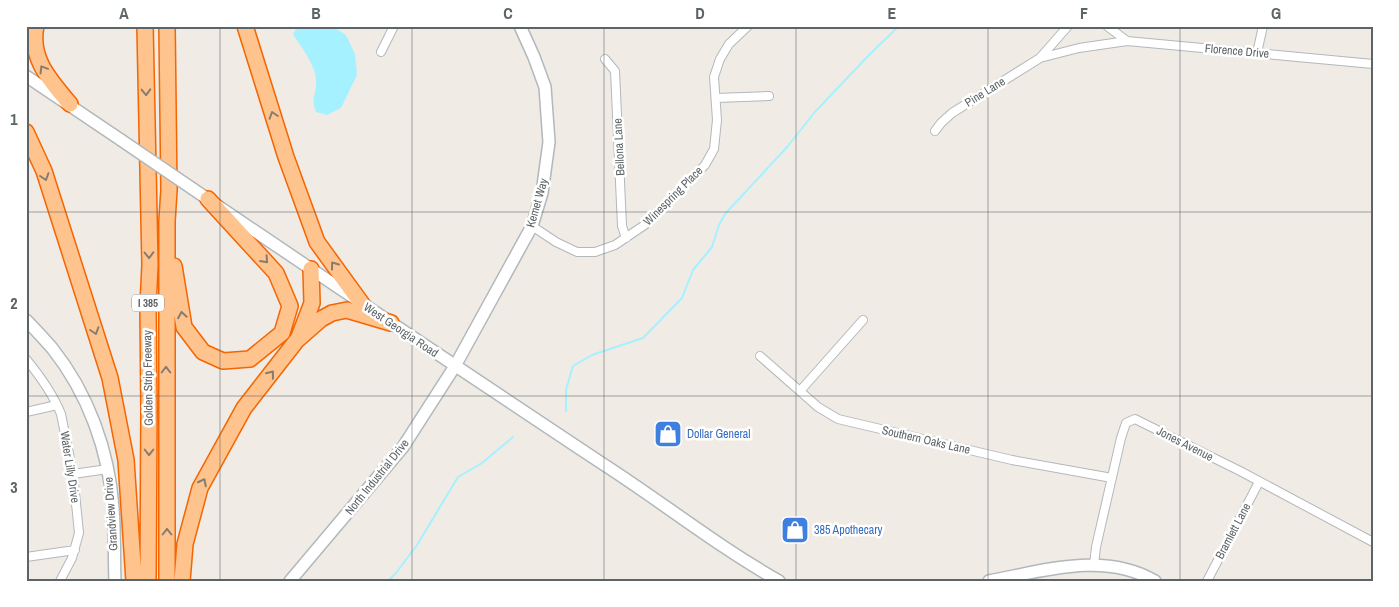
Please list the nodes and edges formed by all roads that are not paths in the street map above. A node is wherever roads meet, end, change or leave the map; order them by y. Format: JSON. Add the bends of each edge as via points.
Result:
{"nodes":[{"id":1,"x":36,"y":26,"type":"edge"},
{"id":2,"x":136,"y":26,"type":"edge"},
{"id":3,"x":146,"y":26,"type":"edge"},
{"id":4,"x":167,"y":26,"type":"edge"},
{"id":5,"x":245,"y":26,"type":"edge"},
{"id":6,"x":394,"y":26,"type":"edge"},
{"id":7,"x":520,"y":26,"type":"edge"},
{"id":8,"x":748,"y":26,"type":"edge"},
{"id":9,"x":1068,"y":26,"type":"edge"},
{"id":10,"x":1106,"y":26,"type":"edge"},
{"id":11,"x":1263,"y":26,"type":"edge"},
{"id":12,"x":1127,"y":41,"type":"junction"},
{"id":13,"x":381,"y":52,"type":"dead end"},
{"id":14,"x":1257,"y":53,"type":"junction"},
{"id":15,"x":1040,"y":58,"type":"junction"},
{"id":16,"x":605,"y":59,"type":"dead end"},
{"id":17,"x":1373,"y":64,"type":"edge"},
{"id":18,"x":145,"y":72,"type":"junction"},
{"id":19,"x":26,"y":76,"type":"edge"},
{"id":20,"x":769,"y":96,"type":"dead end"},
{"id":21,"x":716,"y":98,"type":"junction"},
{"id":22,"x":70,"y":104,"type":"junction"},
{"id":23,"x":935,"y":131,"type":"dead end"},
{"id":24,"x":26,"y":132,"type":"edge"},
{"id":25,"x":208,"y":199,"type":"junction"},
{"id":26,"x":167,"y":221,"type":"junction"},
{"id":27,"x":532,"y":226,"type":"junction"},
{"id":28,"x":626,"y":238,"type":"junction"},
{"id":29,"x":311,"y":269,"type":"junction"},
{"id":30,"x":362,"y":304,"type":"junction"},
{"id":31,"x":26,"y":320,"type":"edge"},
{"id":32,"x":863,"y":320,"type":"dead end"},
{"id":33,"x":391,"y":323,"type":"junction"},
{"id":34,"x":297,"y":340,"type":"junction"},
{"id":35,"x":760,"y":356,"type":"dead end"},
{"id":36,"x":26,"y":359,"type":"edge"},
{"id":37,"x":455,"y":366,"type":"junction"},
{"id":38,"x":800,"y":392,"type":"junction"},
{"id":39,"x":57,"y":405,"type":"junction"},
{"id":40,"x":26,"y":412,"type":"edge"},
{"id":41,"x":108,"y":469,"type":"junction"},
{"id":42,"x":73,"y":474,"type":"junction"},
{"id":43,"x":1112,"y":478,"type":"junction"},
{"id":44,"x":1259,"y":482,"type":"junction"},
{"id":45,"x":1373,"y":542,"type":"edge"},
{"id":46,"x":75,"y":550,"type":"junction"},
{"id":47,"x":26,"y":557,"type":"edge"},
{"id":48,"x":1094,"y":565,"type":"junction"},
{"id":49,"x":60,"y":581,"type":"edge"},
{"id":50,"x":115,"y":581,"type":"edge"},
{"id":51,"x":134,"y":581,"type":"edge"},
{"id":52,"x":148,"y":581,"type":"edge"},
{"id":53,"x":167,"y":581,"type":"edge"},
{"id":54,"x":182,"y":581,"type":"edge"},
{"id":55,"x":290,"y":581,"type":"edge"},
{"id":56,"x":779,"y":581,"type":"edge"},
{"id":57,"x":989,"y":581,"type":"edge"},
{"id":58,"x":1155,"y":581,"type":"edge"},
{"id":59,"x":1207,"y":581,"type":"edge"}],
"edges":[{"from":22,"to":1,"type":"highway","one_way":true,"via":[[40,65],[35,50]]},
{"from":2,"to":18,"type":"highway"},
{"from":3,"to":18,"type":"highway","name":"Golden Strip Freeway","number":"I 385"},
{"from":4,"to":26,"type":"highway","name":"Golden Strip Freeway","number":"I 385"},
{"from":30,"to":5,"type":"highway","one_way":true,"via":[[317,242],[286,157]]},
{"from":6,"to":13,"type":"street"},
{"from":7,"to":27,"type":"main road","name":"Kemet Way","via":[[545,88],[549,142],[542,193]]},
{"from":8,"to":21,"type":"street","name":"Winespring Place","via":[[729,44],[720,59],[714,77]]},
{"from":9,"to":15,"type":"street","name":"Pine Lane"},
{"from":10,"to":12,"type":"street"},
{"from":11,"to":14,"type":"street"},
{"from":12,"to":14,"type":"street","name":"Florence Drive"},
{"from":12,"to":15,"type":"street","name":"Pine Lane"},
{"from":14,"to":17,"type":"street","name":"Florence Drive"},
{"from":15,"to":23,"type":"street","name":"Pine Lane","via":[[952,113]]},
{"from":16,"to":28,"type":"street","name":"Bellona Lane","via":[[615,71],[622,226]]},
{"from":18,"to":52,"type":"highway","name":"Golden Strip Freeway","number":"I 385","one_way":true,"via":[[150,265]]},
{"from":19,"to":22,"type":"main road","name":"West Georgia Road"},
{"from":20,"to":21,"type":"street"},
{"from":21,"to":28,"type":"street","name":"Winespring Place","via":[[714,149],[705,165],[646,224]]},
{"from":22,"to":25,"type":"main road","name":"West Georgia Road","bridge":true},
{"from":24,"to":51,"type":"highway","one_way":true,"via":[[44,171],[110,378],[126,460]]},
{"from":25,"to":26,"type":"highway","one_way":true,"via":[[276,273],[290,306],[282,333],[250,359],[223,361],[203,352],[184,327]]},
{"from":25,"to":29,"type":"main road","name":"West Georgia Road"},
{"from":53,"to":26,"type":"highway","name":"Golden Strip Freeway","number":"I 385","one_way":true},
{"from":27,"to":28,"type":"street","name":"Winespring Place","via":[[577,252],[595,252]]},
{"from":27,"to":37,"type":"main road","name":"Kemet Way"},
{"from":29,"to":30,"type":"main road","name":"West Georgia Road"},
{"from":29,"to":34,"type":"highway","via":[[312,303]]},
{"from":30,"to":33,"type":"main road","name":"West Georgia Road"},
{"from":31,"to":41,"type":"main road","name":"Grandview Drive","via":[[53,350],[76,385],[93,419]]},
{"from":32,"to":38,"type":"street"},
{"from":33,"to":34,"type":"highway","via":[[347,310],[321,319]]},
{"from":33,"to":37,"type":"main road","name":"West Georgia Road"},
{"from":54,"to":34,"type":"highway","one_way":true,"via":[[185,544],[200,488],[244,408]]},
{"from":35,"to":38,"type":"street","name":"Southern Oaks Lane"},
{"from":36,"to":39,"type":"street","name":"Water Lilly Drive"},
{"from":37,"to":55,"type":"main road","name":"North Industrial Drive","via":[[403,447]]},
{"from":37,"to":56,"type":"main road","name":"West Georgia Road"},
{"from":38,"to":43,"type":"street","name":"Southern Oaks Lane","via":[[826,412],[849,422],[1012,460]]},
{"from":39,"to":40,"type":"street"},
{"from":39,"to":42,"type":"street","name":"Water Lilly Drive"},
{"from":41,"to":42,"type":"street"},
{"from":41,"to":50,"type":"main road","name":"Grandview Drive","via":[[113,508]]},
{"from":42,"to":46,"type":"street","name":"Water Lilly Drive","via":[[79,532]]},
{"from":43,"to":44,"type":"street","name":"Jones Avenue","via":[[1125,425],[1135,419]]},
{"from":43,"to":48,"type":"street","name":"Jones Avenue"},
{"from":44,"to":45,"type":"street","name":"Jones Avenue"},
{"from":44,"to":59,"type":"street","name":"Bramlett Lane"},
{"from":46,"to":47,"type":"street"},
{"from":46,"to":49,"type":"street","name":"Water Lilly Drive"},
{"from":48,"to":57,"type":"main road"},
{"from":48,"to":58,"type":"main road","via":[[1127,569]]}]}
